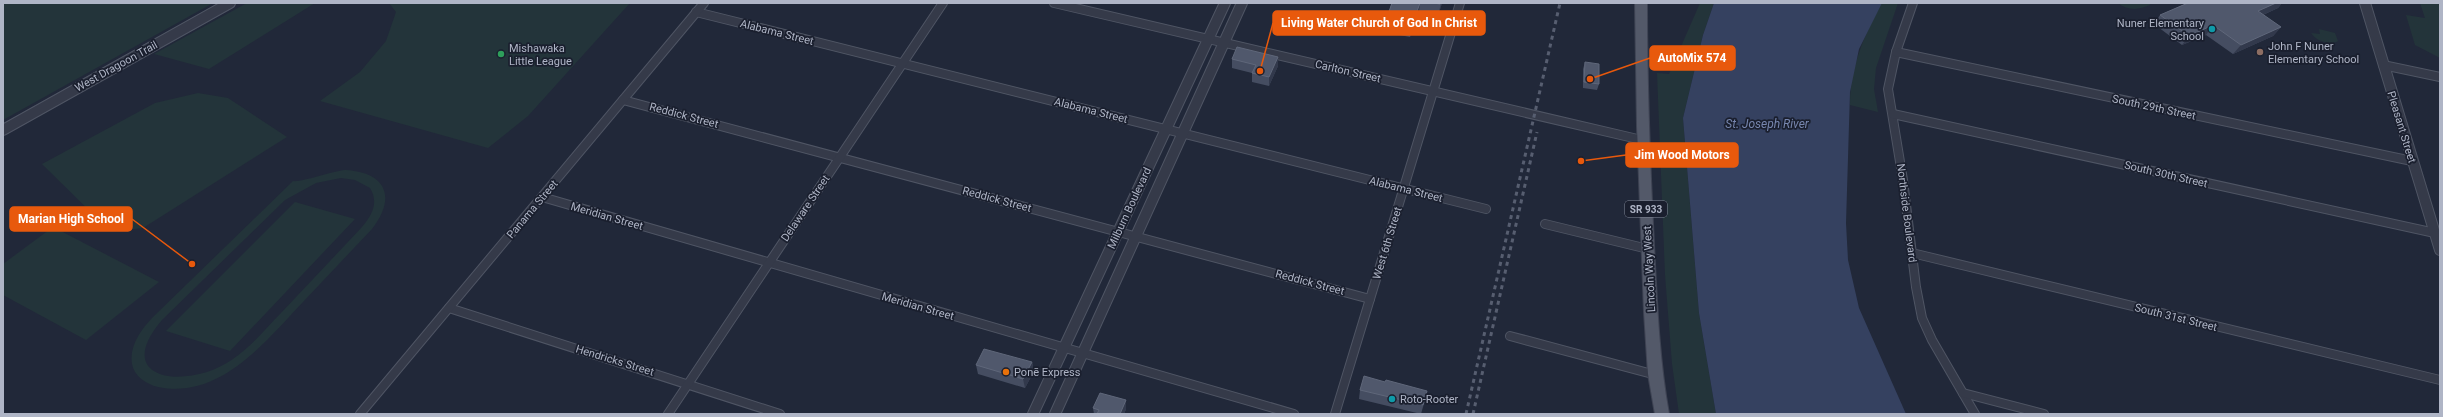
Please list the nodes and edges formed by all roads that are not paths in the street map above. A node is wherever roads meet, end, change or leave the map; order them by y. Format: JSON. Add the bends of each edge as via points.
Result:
{"nodes":[{"id":1,"x":230,"y":3,"type":"edge"},
{"id":2,"x":704,"y":3,"type":"edge"},
{"id":3,"x":943,"y":3,"type":"edge"},
{"id":4,"x":1054,"y":3,"type":"edge"},
{"id":5,"x":1225,"y":3,"type":"edge"},
{"id":6,"x":1242,"y":3,"type":"edge"},
{"id":7,"x":1460,"y":3,"type":"edge"},
{"id":8,"x":1640,"y":3,"type":"edge"},
{"id":9,"x":1913,"y":3,"type":"edge"},
{"id":10,"x":2365,"y":3,"type":"edge"},
{"id":11,"x":696,"y":12,"type":"junction"},
{"id":12,"x":1208,"y":39,"type":"junction"},
{"id":13,"x":1224,"y":42,"type":"junction"},
{"id":14,"x":1896,"y":52,"type":"junction"},
{"id":15,"x":902,"y":64,"type":"junction"},
{"id":16,"x":2384,"y":65,"type":"junction"},
{"id":17,"x":2440,"y":76,"type":"edge"},
{"id":18,"x":1433,"y":91,"type":"junction"},
{"id":19,"x":623,"y":100,"type":"junction"},
{"id":20,"x":1892,"y":114,"type":"junction"},
{"id":21,"x":1166,"y":129,"type":"junction"},
{"id":22,"x":3,"y":130,"type":"edge"},
{"id":23,"x":1182,"y":133,"type":"junction"},
{"id":24,"x":1642,"y":140,"type":"junction"},
{"id":25,"x":840,"y":157,"type":"junction"},
{"id":26,"x":2412,"y":161,"type":"junction"},
{"id":27,"x":1404,"y":188,"type":"junction"},
{"id":28,"x":542,"y":197,"type":"junction"},
{"id":29,"x":1486,"y":209,"type":"dead end"},
{"id":30,"x":1545,"y":224,"type":"dead end"},
{"id":31,"x":1118,"y":231,"type":"junction"},
{"id":32,"x":2438,"y":233,"type":"edge"},
{"id":33,"x":1136,"y":236,"type":"junction"},
{"id":34,"x":1648,"y":249,"type":"junction"},
{"id":35,"x":2440,"y":250,"type":"edge"},
{"id":36,"x":1912,"y":253,"type":"junction"},
{"id":37,"x":769,"y":263,"type":"junction"},
{"id":38,"x":1370,"y":299,"type":"junction"},
{"id":39,"x":449,"y":308,"type":"junction"},
{"id":40,"x":1510,"y":336,"type":"dead end"},
{"id":41,"x":1064,"y":348,"type":"junction"},
{"id":42,"x":1082,"y":354,"type":"junction"},
{"id":43,"x":1656,"y":375,"type":"junction"},
{"id":44,"x":2440,"y":380,"type":"edge"},
{"id":45,"x":689,"y":384,"type":"junction"},
{"id":46,"x":1963,"y":393,"type":"junction"},
{"id":47,"x":360,"y":414,"type":"edge"},
{"id":48,"x":668,"y":414,"type":"edge"},
{"id":49,"x":780,"y":414,"type":"edge"},
{"id":50,"x":1033,"y":414,"type":"edge"},
{"id":51,"x":1055,"y":414,"type":"edge"},
{"id":52,"x":1294,"y":414,"type":"edge"},
{"id":53,"x":1335,"y":414,"type":"edge"},
{"id":54,"x":1662,"y":414,"type":"edge"},
{"id":55,"x":1975,"y":414,"type":"edge"},
{"id":56,"x":2044,"y":414,"type":"edge"}],
"edges":[{"from":1,"to":22,"type":"street","name":"West Dragoon Trail"},
{"from":2,"to":11,"type":"street","name":"Panama Street"},
{"from":3,"to":15,"type":"street","name":"Delaware Street"},
{"from":4,"to":12,"type":"street","name":"Carlton Street"},
{"from":5,"to":12,"type":"street","name":"Milburn Boulevard"},
{"from":6,"to":13,"type":"street","name":"Milburn Boulevard"},
{"from":7,"to":18,"type":"street","name":"West 6th Street"},
{"from":8,"to":24,"type":"main road","name":"Lincoln Way West","number":"SR 933"},
{"from":9,"to":14,"type":"street","name":"Northside Boulevard"},
{"from":10,"to":16,"type":"street","name":"Pleasant Street"},
{"from":11,"to":15,"type":"street","name":"Alabama Street"},
{"from":11,"to":19,"type":"street","name":"Panama Street"},
{"from":12,"to":13,"type":"street","name":"Carlton Street"},
{"from":12,"to":21,"type":"street","name":"Milburn Boulevard"},
{"from":13,"to":18,"type":"street","name":"Carlton Street"},
{"from":13,"to":23,"type":"street","name":"Milburn Boulevard"},
{"from":14,"to":20,"type":"street","name":"Northside Boulevard","via":[[1888,89]]},
{"from":14,"to":26,"type":"street","name":"South 29th Street"},
{"from":15,"to":21,"type":"street","name":"Alabama Street"},
{"from":15,"to":25,"type":"street","name":"Delaware Street"},
{"from":16,"to":17,"type":"street"},
{"from":16,"to":26,"type":"street","name":"Pleasant Street"},
{"from":18,"to":24,"type":"street","name":"Carlton Street"},
{"from":18,"to":27,"type":"street","name":"West 6th Street"},
{"from":19,"to":25,"type":"street","name":"Reddick Street"},
{"from":19,"to":28,"type":"street","name":"Panama Street"},
{"from":20,"to":32,"type":"street","name":"South 30th Street"},
{"from":20,"to":36,"type":"street","name":"Northside Boulevard"},
{"from":21,"to":23,"type":"street","name":"Alabama Street"},
{"from":21,"to":31,"type":"street","name":"Milburn Boulevard"},
{"from":23,"to":27,"type":"street","name":"Alabama Street"},
{"from":23,"to":33,"type":"street","name":"Milburn Boulevard"},
{"from":24,"to":34,"type":"main road","name":"Lincoln Way West","number":"SR 933"},
{"from":25,"to":31,"type":"street","name":"Reddick Street"},
{"from":25,"to":37,"type":"street","name":"Delaware Street"},
{"from":26,"to":32,"type":"street","name":"Pleasant Street"},
{"from":27,"to":29,"type":"street","name":"Alabama Street"},
{"from":27,"to":38,"type":"street","name":"West 6th Street"},
{"from":28,"to":37,"type":"street","name":"Meridian Street"},
{"from":28,"to":39,"type":"street","name":"Panama Street"},
{"from":30,"to":34,"type":"street"},
{"from":31,"to":33,"type":"street","name":"Reddick Street"},
{"from":31,"to":41,"type":"street","name":"Milburn Boulevard"},
{"from":32,"to":35,"type":"street","name":"Pleasant Street"},
{"from":33,"to":38,"type":"street","name":"Reddick Street"},
{"from":33,"to":42,"type":"street","name":"Milburn Boulevard"},
{"from":34,"to":43,"type":"main road","name":"Lincoln Way West","number":"SR 933"},
{"from":36,"to":44,"type":"street","name":"South 31st Street"},
{"from":36,"to":46,"type":"street","name":"Northside Boulevard","via":[[1922,318],[1938,352]]},
{"from":37,"to":41,"type":"street","name":"Meridian Street"},
{"from":37,"to":45,"type":"street","name":"Delaware Street"},
{"from":38,"to":53,"type":"street","name":"West 6th Street"},
{"from":39,"to":45,"type":"street","name":"Hendricks Street"},
{"from":39,"to":47,"type":"street","name":"Panama Street"},
{"from":40,"to":43,"type":"street"},
{"from":41,"to":42,"type":"street","name":"Meridian Street"},
{"from":41,"to":50,"type":"street","name":"Milburn Boulevard"},
{"from":42,"to":51,"type":"street","name":"Milburn Boulevard"},
{"from":42,"to":52,"type":"street","name":"Meridian Street"},
{"from":43,"to":54,"type":"main road","name":"Lincoln Way West","number":"SR 933"},
{"from":45,"to":48,"type":"street","name":"Delaware Street"},
{"from":45,"to":49,"type":"street","name":"Hendricks Street"},
{"from":46,"to":55,"type":"street","name":"Northside Boulevard"},
{"from":46,"to":56,"type":"street"}]}
